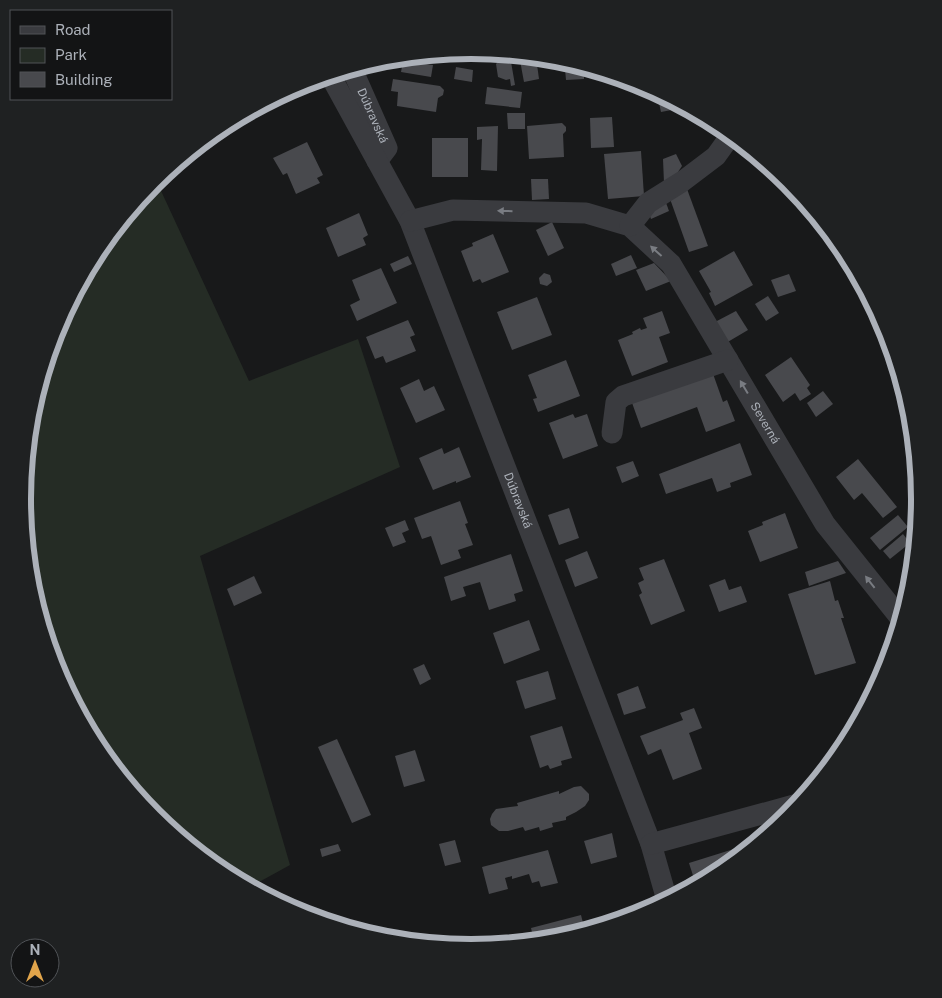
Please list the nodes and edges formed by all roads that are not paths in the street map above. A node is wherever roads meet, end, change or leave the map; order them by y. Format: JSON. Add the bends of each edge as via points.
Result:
{"nodes":[{"id":1,"x":355,"y":75,"type":"edge"},
{"id":2,"x":334,"y":82,"type":"edge"},
{"id":3,"x":727,"y":141,"type":"edge"},
{"id":4,"x":376,"y":160,"type":"junction"},
{"id":5,"x":410,"y":221,"type":"junction"},
{"id":6,"x":630,"y":226,"type":"junction"},
{"id":7,"x":728,"y":360,"type":"junction"},
{"id":8,"x":612,"y":433,"type":"dead end"},
{"id":9,"x":896,"y":613,"type":"edge"},
{"id":10,"x":784,"y":808,"type":"edge"},
{"id":11,"x":651,"y":844,"type":"junction"},
{"id":12,"x":665,"y":893,"type":"edge"}],
"edges":[{"from":1,"to":4,"type":"street","name":"Dúbravská","via":[[387,148]]},
{"from":2,"to":4,"type":"street","name":"Dúbravská"},
{"from":3,"to":6,"type":"street","via":[[716,156],[648,203]]},
{"from":4,"to":5,"type":"street","name":"Dúbravská"},
{"from":6,"to":5,"type":"street","name":"Severná","one_way":true,"via":[[586,213],[453,210]]},
{"from":5,"to":11,"type":"street","name":"Dúbravská"},
{"from":7,"to":6,"type":"street","name":"Severná","one_way":true,"via":[[671,264]]},
{"from":7,"to":8,"type":"street","via":[[623,396],[616,402]]},
{"from":9,"to":7,"type":"street","name":"Severná","one_way":true,"via":[[825,524]]},
{"from":10,"to":11,"type":"street"},
{"from":11,"to":12,"type":"street","name":"Dúbravská"}]}
